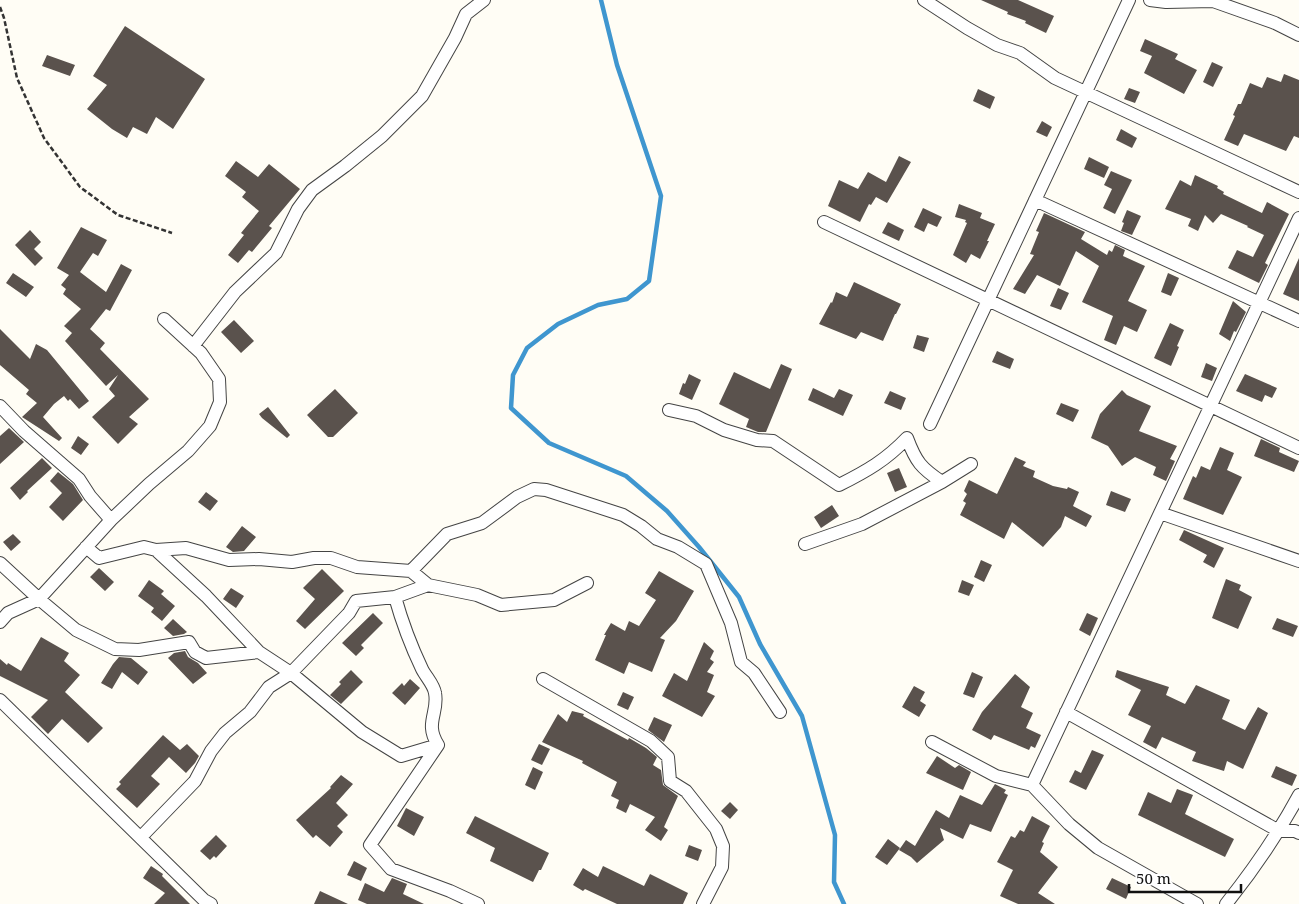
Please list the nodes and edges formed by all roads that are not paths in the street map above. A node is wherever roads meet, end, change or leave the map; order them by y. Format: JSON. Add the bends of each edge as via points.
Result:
{"nodes":[{"id":1,"x":484,"y":0,"type":"edge"},
{"id":2,"x":924,"y":0,"type":"edge"},
{"id":3,"x":1129,"y":0,"type":"edge"},
{"id":4,"x":1150,"y":0,"type":"edge"},
{"id":5,"x":1299,"y":34,"type":"edge"},
{"id":6,"x":1086,"y":91,"type":"junction"},
{"id":7,"x":1299,"y":192,"type":"edge"},
{"id":8,"x":1035,"y":200,"type":"junction"},
{"id":9,"x":1299,"y":218,"type":"edge"},
{"id":10,"x":824,"y":222,"type":"dead end"},
{"id":11,"x":988,"y":300,"type":"junction"},
{"id":12,"x":1259,"y":303,"type":"junction"},
{"id":13,"x":164,"y":319,"type":"dead end"},
{"id":14,"x":1299,"y":321,"type":"edge"},
{"id":15,"x":193,"y":346,"type":"junction"},
{"id":16,"x":0,"y":406,"type":"edge"},
{"id":17,"x":1210,"y":406,"type":"junction"},
{"id":18,"x":669,"y":410,"type":"dead end"},
{"id":19,"x":930,"y":424,"type":"dead end"},
{"id":20,"x":1299,"y":448,"type":"edge"},
{"id":21,"x":971,"y":464,"type":"dead end"},
{"id":22,"x":942,"y":482,"type":"junction"},
{"id":23,"x":1160,"y":513,"type":"junction"},
{"id":24,"x":111,"y":520,"type":"junction"},
{"id":25,"x":805,"y":544,"type":"dead end"},
{"id":26,"x":86,"y":547,"type":"junction"},
{"id":27,"x":156,"y":550,"type":"junction"},
{"id":28,"x":1299,"y":561,"type":"edge"},
{"id":29,"x":0,"y":563,"type":"edge"},
{"id":30,"x":411,"y":571,"type":"junction"},
{"id":31,"x":588,"y":583,"type":"dead end"},
{"id":32,"x":428,"y":585,"type":"junction"},
{"id":33,"x":395,"y":597,"type":"junction"},
{"id":34,"x":39,"y":599,"type":"junction"},
{"id":35,"x":0,"y":622,"type":"edge"},
{"id":36,"x":259,"y":652,"type":"junction"},
{"id":37,"x":291,"y":673,"type":"junction"},
{"id":38,"x":543,"y":679,"type":"dead end"},
{"id":39,"x":0,"y":700,"type":"edge"},
{"id":40,"x":780,"y":712,"type":"dead end"},
{"id":41,"x":1066,"y":712,"type":"junction"},
{"id":42,"x":932,"y":742,"type":"dead end"},
{"id":43,"x":438,"y":745,"type":"junction"},
{"id":44,"x":1032,"y":785,"type":"junction"},
{"id":45,"x":1299,"y":795,"type":"edge"},
{"id":46,"x":1279,"y":831,"type":"junction"},
{"id":47,"x":1299,"y":833,"type":"edge"},
{"id":48,"x":141,"y":837,"type":"junction"},
{"id":49,"x":211,"y":904,"type":"edge"},
{"id":50,"x":478,"y":904,"type":"edge"},
{"id":51,"x":703,"y":904,"type":"edge"},
{"id":52,"x":1197,"y":904,"type":"edge"},
{"id":53,"x":1226,"y":904,"type":"edge"}],
"edges":[{"from":1,"to":15,"type":"street","via":[[466,14],[422,96],[382,136],[312,190],[298,209],[276,253],[234,292]]},
{"from":2,"to":6,"type":"street","via":[[967,28],[1020,53],[1055,78]]},
{"from":3,"to":6,"type":"street"},
{"from":4,"to":5,"type":"street","via":[[1213,1]]},
{"from":6,"to":7,"type":"street"},
{"from":6,"to":8,"type":"street"},
{"from":8,"to":11,"type":"street"},
{"from":8,"to":12,"type":"street"},
{"from":9,"to":12,"type":"street"},
{"from":10,"to":11,"type":"street"},
{"from":11,"to":17,"type":"street"},
{"from":11,"to":19,"type":"street"},
{"from":12,"to":14,"type":"street"},
{"from":12,"to":17,"type":"street"},
{"from":13,"to":15,"type":"street"},
{"from":15,"to":24,"type":"street","via":[[219,379],[220,402],[210,426],[188,451]]},
{"from":16,"to":24,"type":"street","via":[[78,479]]},
{"from":17,"to":20,"type":"street"},
{"from":17,"to":23,"type":"street"},
{"from":18,"to":22,"type":"street","via":[[696,416],[724,430],[757,440],[773,441],[839,485],[890,455],[907,438],[914,458],[926,472]]},
{"from":21,"to":22,"type":"street"},
{"from":22,"to":25,"type":"street","via":[[862,524]]},
{"from":23,"to":28,"type":"street"},
{"from":23,"to":41,"type":"street"},
{"from":24,"to":26,"type":"street"},
{"from":26,"to":27,"type":"street","via":[[99,558],[144,547]]},
{"from":26,"to":34,"type":"street"},
{"from":27,"to":30,"type":"street","via":[[186,548],[229,560],[292,562],[331,558],[357,568]]},
{"from":27,"to":36,"type":"street"},
{"from":29,"to":34,"type":"street"},
{"from":30,"to":32,"type":"street"},
{"from":30,"to":40,"type":"street","via":[[447,534],[482,523],[517,497],[534,489],[623,515],[657,539],[706,564],[731,623],[742,662],[754,673]]},
{"from":31,"to":32,"type":"street","via":[[554,600],[501,605],[477,595]]},
{"from":32,"to":33,"type":"street"},
{"from":33,"to":37,"type":"street","via":[[356,601],[349,613]]},
{"from":33,"to":43,"type":"street","via":[[405,630],[435,691],[432,725]]},
{"from":34,"to":35,"type":"street","via":[[8,614]]},
{"from":34,"to":36,"type":"street","via":[[76,630],[115,648],[139,650],[189,642],[195,652],[206,658]]},
{"from":36,"to":37,"type":"street"},
{"from":37,"to":43,"type":"street","via":[[362,732],[401,756]]},
{"from":37,"to":48,"type":"street","via":[[269,687],[250,712],[225,733],[195,781]]},
{"from":38,"to":51,"type":"street","via":[[651,741],[668,757],[670,781],[686,791],[716,829],[723,846],[722,868]]},
{"from":39,"to":48,"type":"street"},
{"from":41,"to":44,"type":"street"},
{"from":41,"to":46,"type":"street"},
{"from":42,"to":44,"type":"street","via":[[996,776]]},
{"from":43,"to":50,"type":"street","via":[[370,845],[392,869]]},
{"from":44,"to":52,"type":"street","via":[[1069,824],[1098,848]]},
{"from":45,"to":46,"type":"street"},
{"from":46,"to":47,"type":"street"},
{"from":46,"to":53,"type":"street"},
{"from":48,"to":49,"type":"street"}]}
